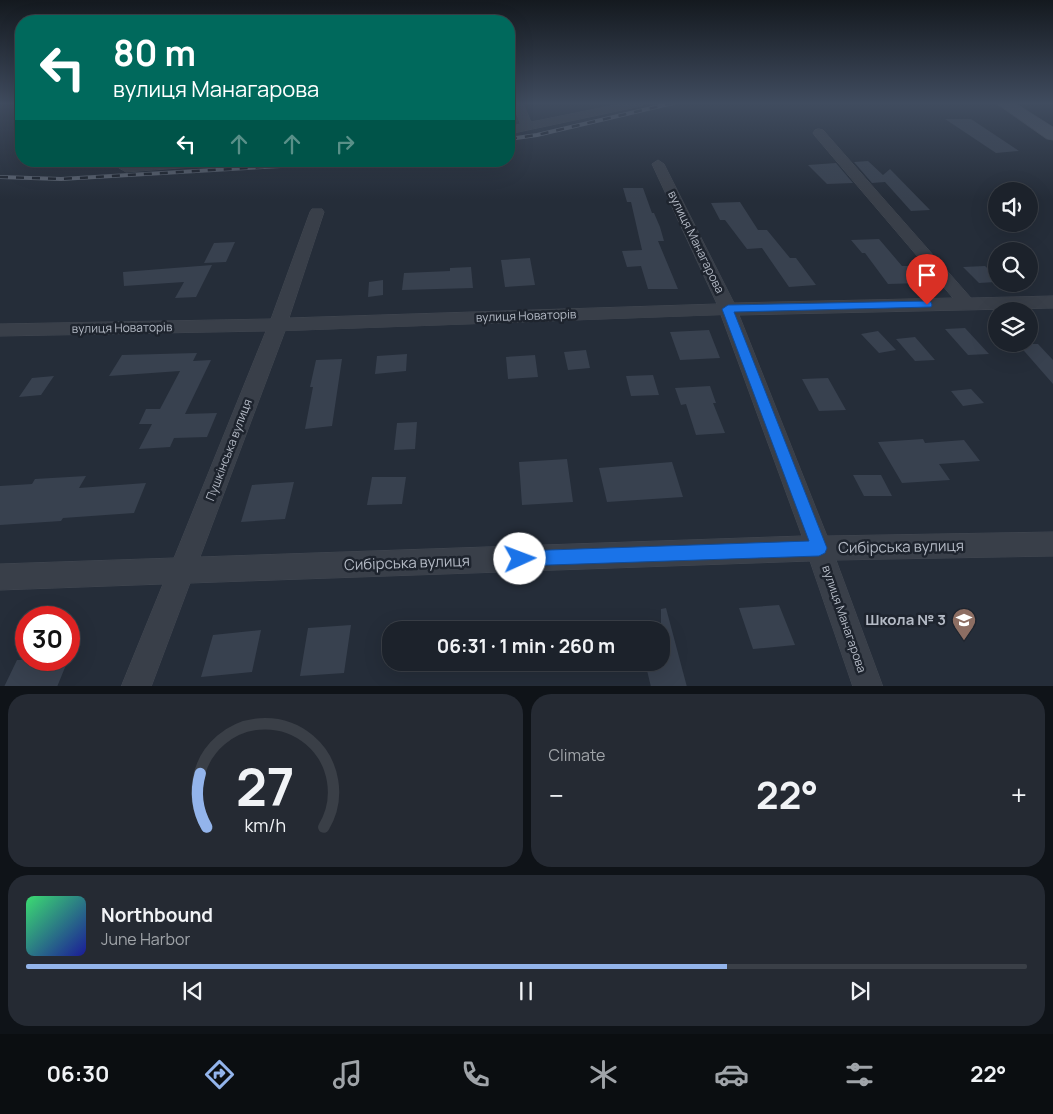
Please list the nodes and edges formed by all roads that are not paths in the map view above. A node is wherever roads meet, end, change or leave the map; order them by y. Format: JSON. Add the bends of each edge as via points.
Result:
{"nodes":[{"id":1,"x":821,"y":135,"type":"edge"},
{"id":2,"x":658,"y":164,"type":"dead end"},
{"id":3,"x":139,"y":167,"type":"edge"},
{"id":4,"x":126,"y":168,"type":"dead end"},
{"id":5,"x":317,"y":212,"type":"dead end"},
{"id":6,"x":1053,"y":302,"type":"edge"},
{"id":7,"x":967,"y":304,"type":"junction"},
{"id":8,"x":728,"y":309,"type":"junction"},
{"id":9,"x":278,"y":325,"type":"junction"},
{"id":10,"x":0,"y":330,"type":"edge"},
{"id":11,"x":1053,"y":544,"type":"edge"},
{"id":12,"x":819,"y":548,"type":"junction"},
{"id":13,"x":182,"y":570,"type":"junction"},
{"id":14,"x":0,"y":577,"type":"edge"},
{"id":15,"x":136,"y":686,"type":"edge"},
{"id":16,"x":868,"y":686,"type":"edge"}],
"edges":[{"from":1,"to":7,"type":"street"},
{"from":2,"to":8,"type":"street","name":"вулиця Манагарова"},
{"from":3,"to":4,"type":"street"},
{"from":5,"to":9,"type":"street","name":"Пушкінська вулиця"},
{"from":6,"to":7,"type":"street","name":"вулиця Новаторів"},
{"from":7,"to":8,"type":"street","name":"вулиця Новаторів"},
{"from":8,"to":9,"type":"street","name":"вулиця Новаторів"},
{"from":8,"to":12,"type":"street","name":"вулиця Манагарова"},
{"from":9,"to":10,"type":"street","name":"вулиця Новаторів"},
{"from":9,"to":13,"type":"street","name":"Пушкінська вулиця"},
{"from":11,"to":12,"type":"street","name":"Сибірська вулиця"},
{"from":12,"to":13,"type":"street","name":"Сибірська вулиця"},
{"from":12,"to":16,"type":"street","name":"вулиця Манагарова"},
{"from":13,"to":14,"type":"street","name":"Сибірська вулиця"},
{"from":13,"to":15,"type":"street","name":"Пушкінська вулиця"}]}
